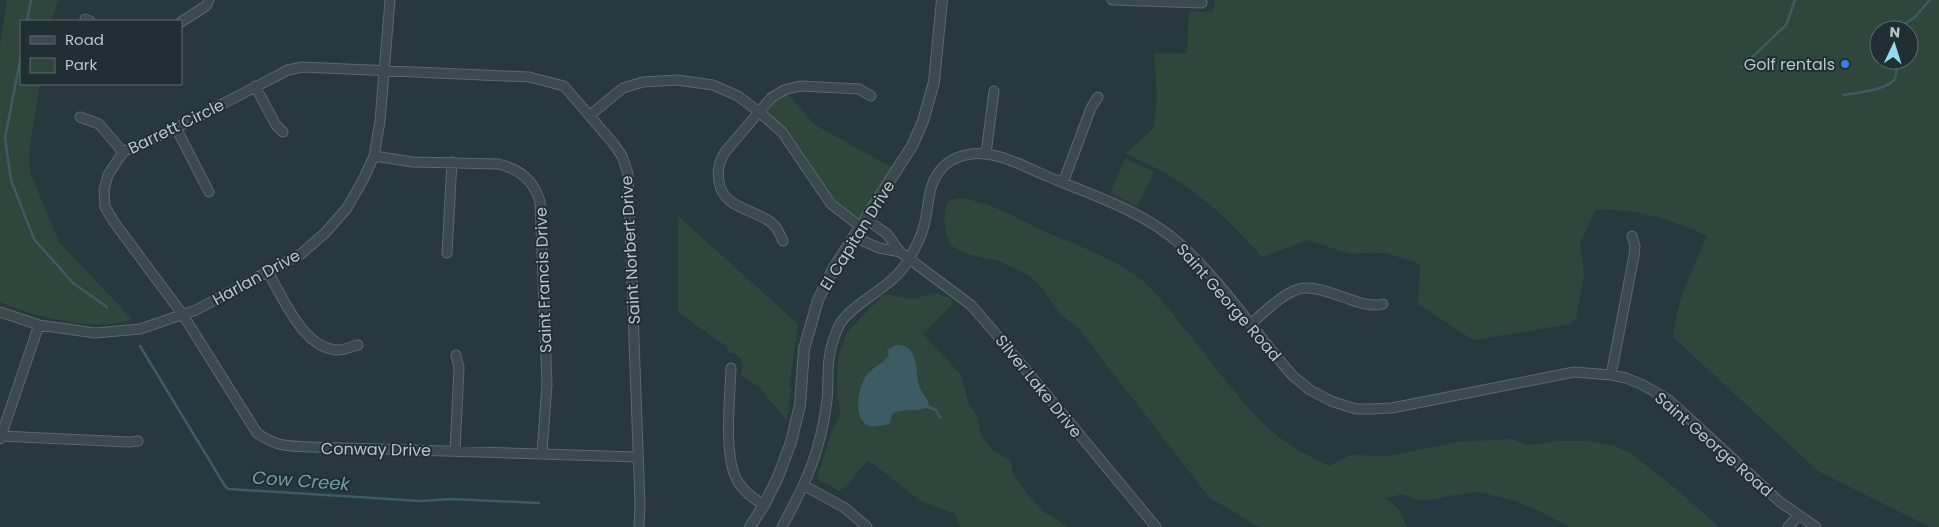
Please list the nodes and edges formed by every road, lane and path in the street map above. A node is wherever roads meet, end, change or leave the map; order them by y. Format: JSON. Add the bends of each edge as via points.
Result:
{"nodes":[{"id":1,"x":209,"y":0,"type":"edge"},
{"id":2,"x":390,"y":0,"type":"edge"},
{"id":3,"x":942,"y":0,"type":"edge"},
{"id":4,"x":1112,"y":0,"type":"edge"},
{"id":5,"x":1202,"y":3,"type":"dead end"},
{"id":6,"x":182,"y":21,"type":"edge"},
{"id":7,"x":384,"y":72,"type":"junction"},
{"id":8,"x":255,"y":86,"type":"junction"},
{"id":9,"x":994,"y":91,"type":"dead end"},
{"id":10,"x":871,"y":96,"type":"dead end"},
{"id":11,"x":1098,"y":98,"type":"dead end"},
{"id":12,"x":759,"y":112,"type":"junction"},
{"id":13,"x":590,"y":115,"type":"junction"},
{"id":14,"x":80,"y":116,"type":"dead end"},
{"id":15,"x":176,"y":128,"type":"junction"},
{"id":16,"x":284,"y":132,"type":"dead end"},
{"id":17,"x":123,"y":152,"type":"junction"},
{"id":18,"x":986,"y":154,"type":"junction"},
{"id":19,"x":374,"y":156,"type":"junction"},
{"id":20,"x":452,"y":162,"type":"junction"},
{"id":21,"x":1063,"y":183,"type":"junction"},
{"id":22,"x":209,"y":192,"type":"dead end"},
{"id":23,"x":863,"y":223,"type":"junction"},
{"id":24,"x":1632,"y":236,"type":"dead end"},
{"id":25,"x":854,"y":237,"type":"junction"},
{"id":26,"x":782,"y":241,"type":"dead end"},
{"id":27,"x":900,"y":252,"type":"junction"},
{"id":28,"x":447,"y":253,"type":"dead end"},
{"id":29,"x":910,"y":258,"type":"junction"},
{"id":30,"x":268,"y":272,"type":"junction"},
{"id":31,"x":1383,"y":304,"type":"dead end"},
{"id":32,"x":0,"y":312,"type":"edge"},
{"id":33,"x":182,"y":315,"type":"junction"},
{"id":34,"x":1251,"y":324,"type":"junction"},
{"id":35,"x":39,"y":325,"type":"junction"},
{"id":36,"x":358,"y":345,"type":"dead end"},
{"id":37,"x":456,"y":355,"type":"dead end"},
{"id":38,"x":731,"y":368,"type":"dead end"},
{"id":39,"x":1611,"y":375,"type":"junction"},
{"id":40,"x":0,"y":438,"type":"edge"},
{"id":41,"x":138,"y":441,"type":"dead end"},
{"id":42,"x":455,"y":450,"type":"junction"},
{"id":43,"x":542,"y":453,"type":"junction"},
{"id":44,"x":638,"y":457,"type":"junction"},
{"id":45,"x":804,"y":486,"type":"junction"},
{"id":46,"x":764,"y":505,"type":"junction"},
{"id":47,"x":1798,"y":516,"type":"junction"},
{"id":48,"x":638,"y":527,"type":"edge"},
{"id":49,"x":750,"y":527,"type":"edge"},
{"id":50,"x":782,"y":527,"type":"edge"},
{"id":51,"x":867,"y":527,"type":"edge"},
{"id":52,"x":1156,"y":527,"type":"edge"},
{"id":53,"x":1788,"y":527,"type":"edge"},
{"id":54,"x":1816,"y":527,"type":"edge"}],
"edges":[{"from":1,"to":6,"type":"street","via":[[206,6]]},
{"from":2,"to":7,"type":"street","name":"Harlan Drive"},
{"from":3,"to":23,"type":"street","name":"El Capitan Drive","via":[[936,74],[923,121],[912,146]]},
{"from":4,"to":5,"type":"street"},
{"from":7,"to":8,"type":"street","name":"Barrett Circle","via":[[302,67]]},
{"from":7,"to":13,"type":"street","name":"Saint Norbert Drive","via":[[529,77],[564,86]]},
{"from":7,"to":19,"type":"street","name":"Harlan Drive"},
{"from":8,"to":15,"type":"street","name":"Barrett Circle"},
{"from":8,"to":16,"type":"street","via":[[276,125]]},
{"from":9,"to":18,"type":"street"},
{"from":10,"to":12,"type":"street","via":[[859,89],[800,86],[771,98]]},
{"from":11,"to":21,"type":"street","via":[[1091,108]]},
{"from":12,"to":13,"type":"street","via":[[738,96],[713,85],[677,80],[643,82],[623,88]]},
{"from":12,"to":23,"type":"street","via":[[782,132],[831,204]]},
{"from":12,"to":26,"type":"street","via":[[722,156],[717,172],[719,185],[731,202],[772,223]]},
{"from":13,"to":44,"type":"street","name":"Saint Norbert Drive","via":[[622,156],[628,174]]},
{"from":14,"to":17,"type":"street","via":[[99,124]]},
{"from":15,"to":17,"type":"street","name":"Barrett Circle"},
{"from":15,"to":22,"type":"street"},
{"from":17,"to":33,"type":"street","name":"Barrett Circle","via":[[108,175],[104,190],[105,207]]},
{"from":18,"to":21,"type":"street","name":"Saint George Road"},
{"from":18,"to":29,"type":"street","name":"Saint George Road","via":[[954,159],[938,174],[929,192],[922,232]]},
{"from":19,"to":20,"type":"street","name":"Saint Francis Drive","via":[[413,162]]},
{"from":19,"to":30,"type":"street","name":"Harlan Drive","via":[[346,208],[325,233],[301,254]]},
{"from":20,"to":28,"type":"street"},
{"from":20,"to":43,"type":"street","name":"Saint Francis Drive","via":[[510,167],[529,179],[540,201],[547,384]]},
{"from":21,"to":34,"type":"street","name":"Saint George Road","via":[[1127,209],[1165,231],[1200,263]]},
{"from":23,"to":25,"type":"street","name":"El Capitan Drive"},
{"from":23,"to":27,"type":"street","via":[[887,234]]},
{"from":24,"to":39,"type":"street","via":[[1634,256]]},
{"from":25,"to":27,"type":"street","via":[[879,248]]},
{"from":25,"to":46,"type":"street","name":"El Capitan Drive","via":[[825,284],[812,316],[804,349],[800,405],[794,431],[785,460]]},
{"from":27,"to":29,"type":"street","name":"Silver Lake Drive"},
{"from":29,"to":45,"type":"street","name":"Saint George Road","via":[[887,285],[841,322],[828,357],[822,429]]},
{"from":29,"to":52,"type":"street","name":"Silver Lake Drive","via":[[970,305]]},
{"from":30,"to":33,"type":"street","name":"Harlan Drive"},
{"from":30,"to":36,"type":"street","via":[[313,341],[326,348],[340,350]]},
{"from":31,"to":34,"type":"street","via":[[1366,304],[1305,288],[1287,295]]},
{"from":32,"to":35,"type":"street","name":"Harlan Drive"},
{"from":33,"to":35,"type":"street","name":"Harlan Drive","via":[[140,329],[95,333]]},
{"from":33,"to":42,"type":"street","name":"Conway Drive","via":[[257,433],[270,442],[284,446]]},
{"from":34,"to":39,"type":"street","name":"Saint George Road","via":[[1300,383],[1331,402],[1356,409],[1392,408],[1574,372]]},
{"from":35,"to":40,"type":"street"},
{"from":37,"to":42,"type":"street","via":[[459,368]]},
{"from":38,"to":46,"type":"street","via":[[729,456],[732,472],[750,496]]},
{"from":39,"to":47,"type":"street","name":"Saint George Road","via":[[1643,385],[1669,400]]},
{"from":40,"to":41,"type":"street"},
{"from":42,"to":43,"type":"street","name":"Conway Drive"},
{"from":43,"to":44,"type":"street","name":"Conway Drive"},
{"from":44,"to":48,"type":"street","name":"Saint Norbert Drive"},
{"from":45,"to":50,"type":"street","name":"Saint George Road"},
{"from":45,"to":51,"type":"street","via":[[845,508]]},
{"from":46,"to":49,"type":"street","name":"El Capitan Drive"},
{"from":47,"to":53,"type":"street"},
{"from":47,"to":54,"type":"street","name":"Saint George Road"}]}
